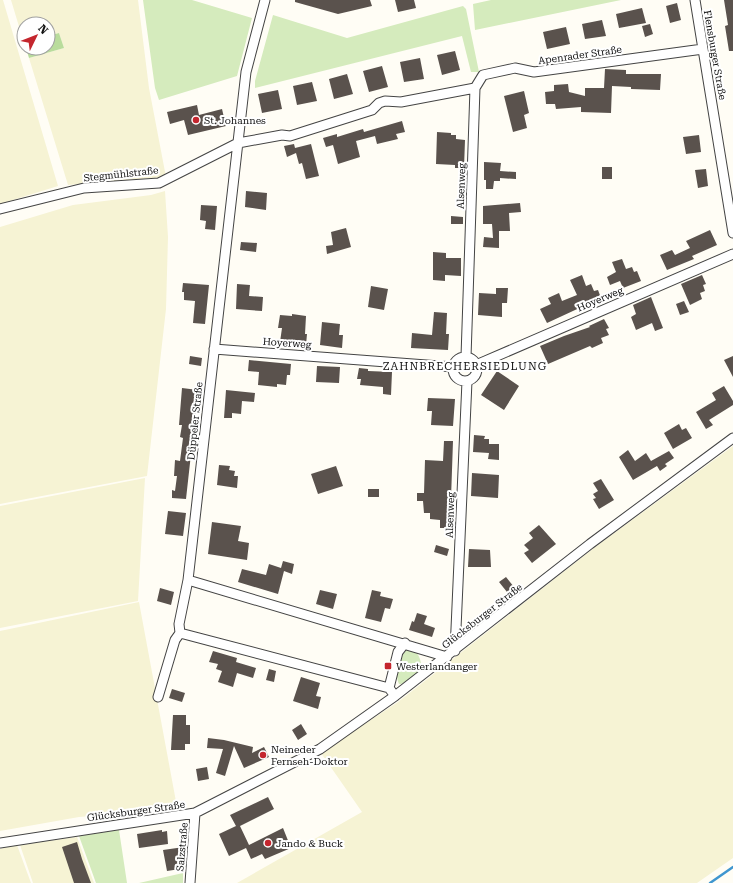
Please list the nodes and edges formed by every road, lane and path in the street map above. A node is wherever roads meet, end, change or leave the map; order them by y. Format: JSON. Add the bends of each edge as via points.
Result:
{"nodes":[{"id":1,"x":265,"y":0,"type":"edge"},
{"id":2,"x":695,"y":0,"type":"edge"},
{"id":3,"x":703,"y":49,"type":"junction"},
{"id":4,"x":475,"y":88,"type":"junction"},
{"id":5,"x":238,"y":142,"type":"junction"},
{"id":6,"x":0,"y":209,"type":"edge"},
{"id":7,"x":733,"y":233,"type":"edge"},
{"id":8,"x":733,"y":254,"type":"edge"},
{"id":9,"x":214,"y":349,"type":"junction"},
{"id":10,"x":466,"y":357,"type":"junction"},
{"id":11,"x":476,"y":365,"type":"junction"},
{"id":12,"x":453,"y":367,"type":"junction"},
{"id":13,"x":467,"y":380,"type":"junction"},
{"id":14,"x":733,"y":438,"type":"edge"},
{"id":15,"x":188,"y":580,"type":"junction"},
{"id":16,"x":180,"y":633,"type":"junction"},
{"id":17,"x":405,"y":643,"type":"junction"},
{"id":18,"x":455,"y":651,"type":"junction"},
{"id":19,"x":448,"y":657,"type":"junction"},
{"id":20,"x":388,"y":688,"type":"junction"},
{"id":21,"x":395,"y":696,"type":"junction"},
{"id":22,"x":158,"y":697,"type":"dead end"},
{"id":23,"x":195,"y":813,"type":"junction"},
{"id":24,"x":0,"y":843,"type":"edge"},
{"id":25,"x":190,"y":883,"type":"edge"}],
"edges":[{"from":1,"to":5,"type":"street","name":"Düppeler Straße","via":[[246,72]]},
{"from":2,"to":3,"type":"street","name":"Flensburger Straße"},
{"from":3,"to":4,"type":"street","name":"Apenrader Straße","via":[[534,72],[515,68],[483,75]]},
{"from":3,"to":7,"type":"street","name":"Flensburger Straße"},
{"from":4,"to":5,"type":"street","via":[[401,102],[384,101],[372,110],[290,136]]},
{"from":4,"to":10,"type":"street","name":"Alsenweg"},
{"from":5,"to":6,"type":"street","name":"Stegmühlstraße","via":[[159,183],[84,188]]},
{"from":5,"to":9,"type":"street","name":"Düppeler Straße"},
{"from":8,"to":11,"type":"street","name":"Hoyerweg"},
{"from":9,"to":12,"type":"street","name":"Hoyerweg"},
{"from":9,"to":15,"type":"street","name":"Düppeler Straße"},
{"from":10,"to":11,"type":"street","via":[[472,359]]},
{"from":10,"to":12,"type":"street","via":[[456,360]]},
{"from":11,"to":13,"type":"street","name":"Alsenweg","via":[[475,375]]},
{"from":12,"to":13,"type":"street","via":[[456,377]]},
{"from":13,"to":18,"type":"street","name":"Alsenweg"},
{"from":14,"to":18,"type":"street","name":"Glücksburger Straße","via":[[590,544]]},
{"from":15,"to":16,"type":"street","name":"Düppeler Straße","via":[[179,624]]},
{"from":15,"to":17,"type":"street"},
{"from":16,"to":20,"type":"street"},
{"from":16,"to":22,"type":"street","name":"Düppeler Straße","via":[[175,640]]},
{"from":17,"to":19,"type":"street"},
{"from":17,"to":20,"type":"street","via":[[398,652]]},
{"from":18,"to":19,"type":"street","name":"Glücksburger Straße"},
{"from":19,"to":21,"type":"street","name":"Glücksburger Straße"},
{"from":20,"to":21,"type":"street"},
{"from":21,"to":23,"type":"street","name":"Glücksburger Straße","via":[[320,749]]},
{"from":23,"to":24,"type":"street","name":"Glücksburger Straße"},
{"from":23,"to":25,"type":"street","name":"Salzstraße"}]}
